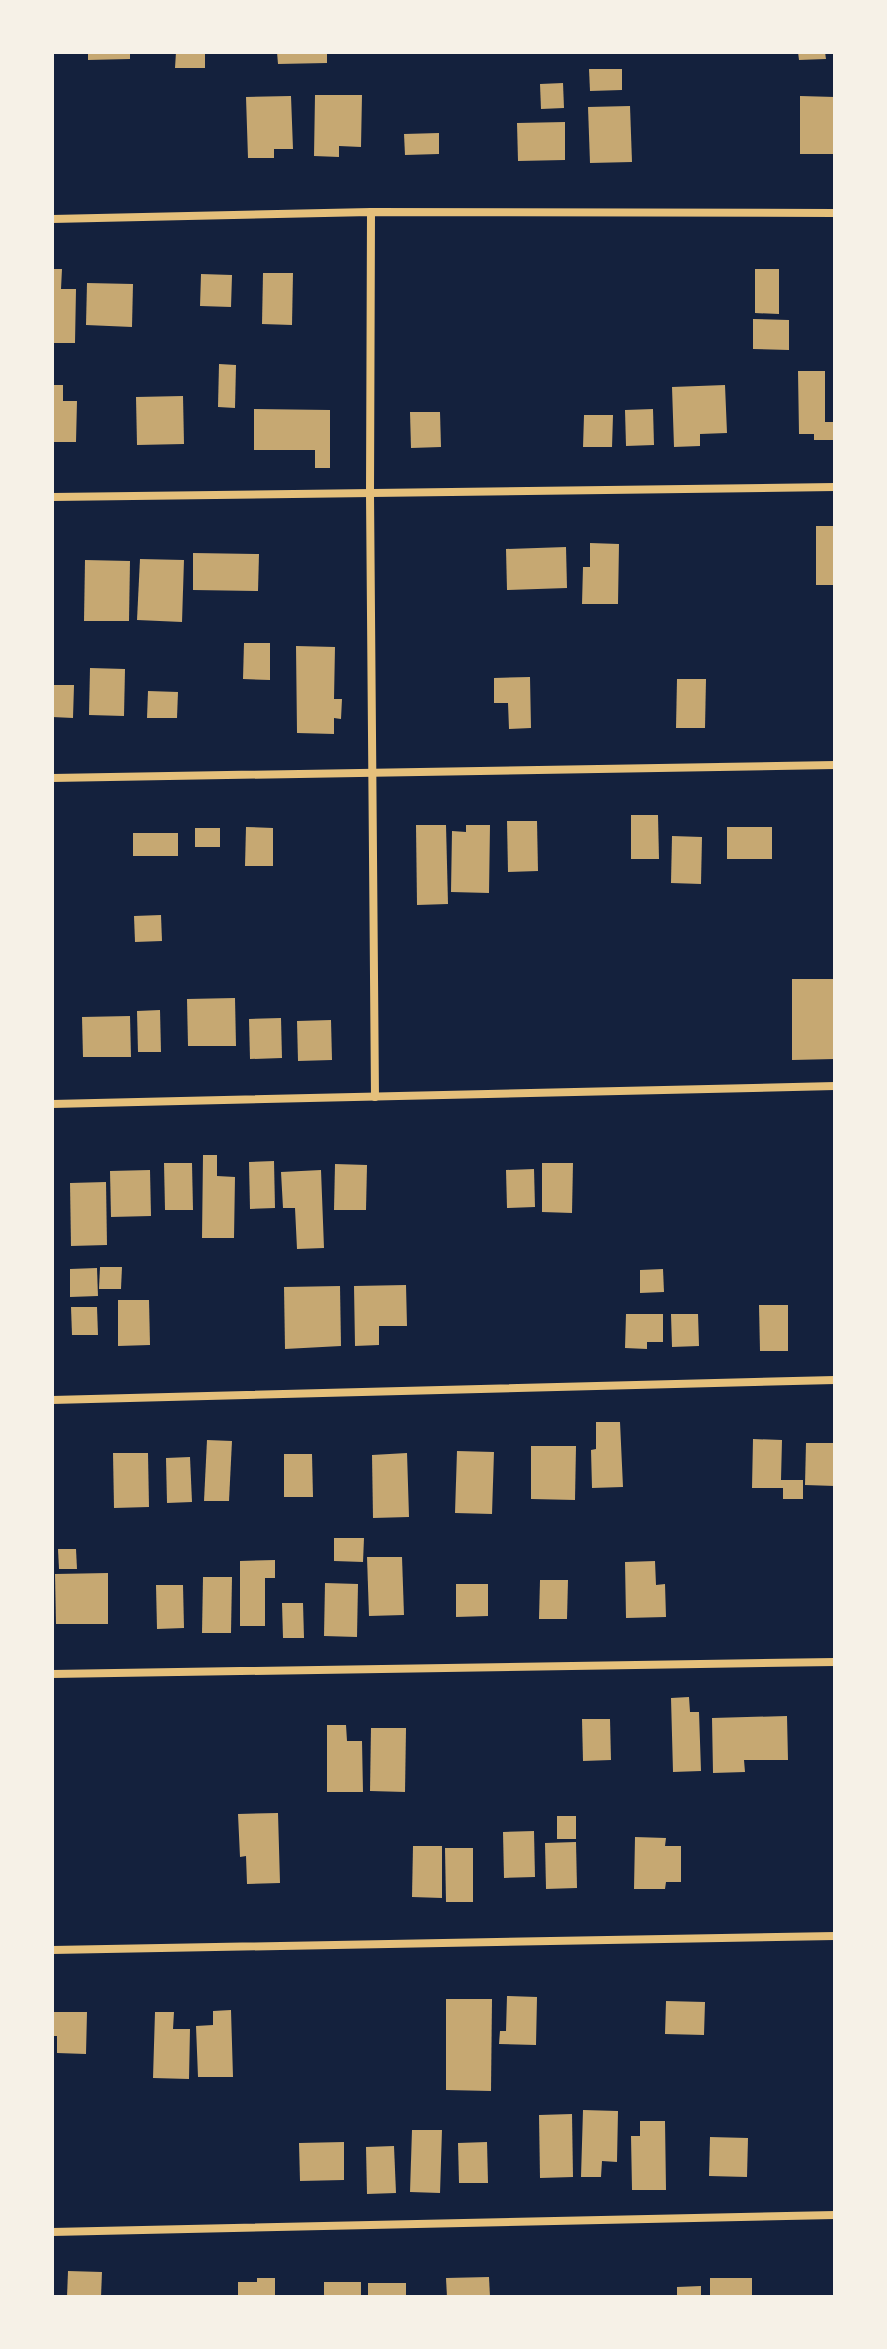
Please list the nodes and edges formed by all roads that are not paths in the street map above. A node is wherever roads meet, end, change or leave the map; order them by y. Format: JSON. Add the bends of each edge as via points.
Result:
{"nodes":[{"id":1,"x":371,"y":212,"type":"junction"},
{"id":2,"x":835,"y":213,"type":"edge"},
{"id":3,"x":52,"y":219,"type":"edge"},
{"id":4,"x":835,"y":487,"type":"edge"},
{"id":5,"x":370,"y":494,"type":"junction"},
{"id":6,"x":52,"y":497,"type":"edge"},
{"id":7,"x":835,"y":765,"type":"edge"},
{"id":8,"x":373,"y":771,"type":"junction"},
{"id":9,"x":52,"y":778,"type":"edge"},
{"id":10,"x":835,"y":1086,"type":"edge"},
{"id":11,"x":375,"y":1097,"type":"junction"},
{"id":12,"x":52,"y":1104,"type":"edge"},
{"id":13,"x":835,"y":1380,"type":"edge"},
{"id":14,"x":52,"y":1400,"type":"edge"},
{"id":15,"x":835,"y":1662,"type":"edge"},
{"id":16,"x":52,"y":1674,"type":"edge"},
{"id":17,"x":835,"y":1936,"type":"edge"},
{"id":18,"x":52,"y":1950,"type":"edge"},
{"id":19,"x":835,"y":2215,"type":"edge"},
{"id":20,"x":52,"y":2232,"type":"edge"}],
"edges":[{"from":1,"to":2,"type":"street"},
{"from":1,"to":3,"type":"street"},
{"from":1,"to":5,"type":"street"},
{"from":4,"to":5,"type":"street"},
{"from":5,"to":6,"type":"street"},
{"from":5,"to":8,"type":"street"},
{"from":7,"to":8,"type":"street"},
{"from":8,"to":9,"type":"street"},
{"from":8,"to":11,"type":"street"},
{"from":10,"to":11,"type":"street"},
{"from":11,"to":12,"type":"street"},
{"from":13,"to":14,"type":"street"},
{"from":15,"to":16,"type":"street"},
{"from":17,"to":18,"type":"street"},
{"from":19,"to":20,"type":"street"}]}
